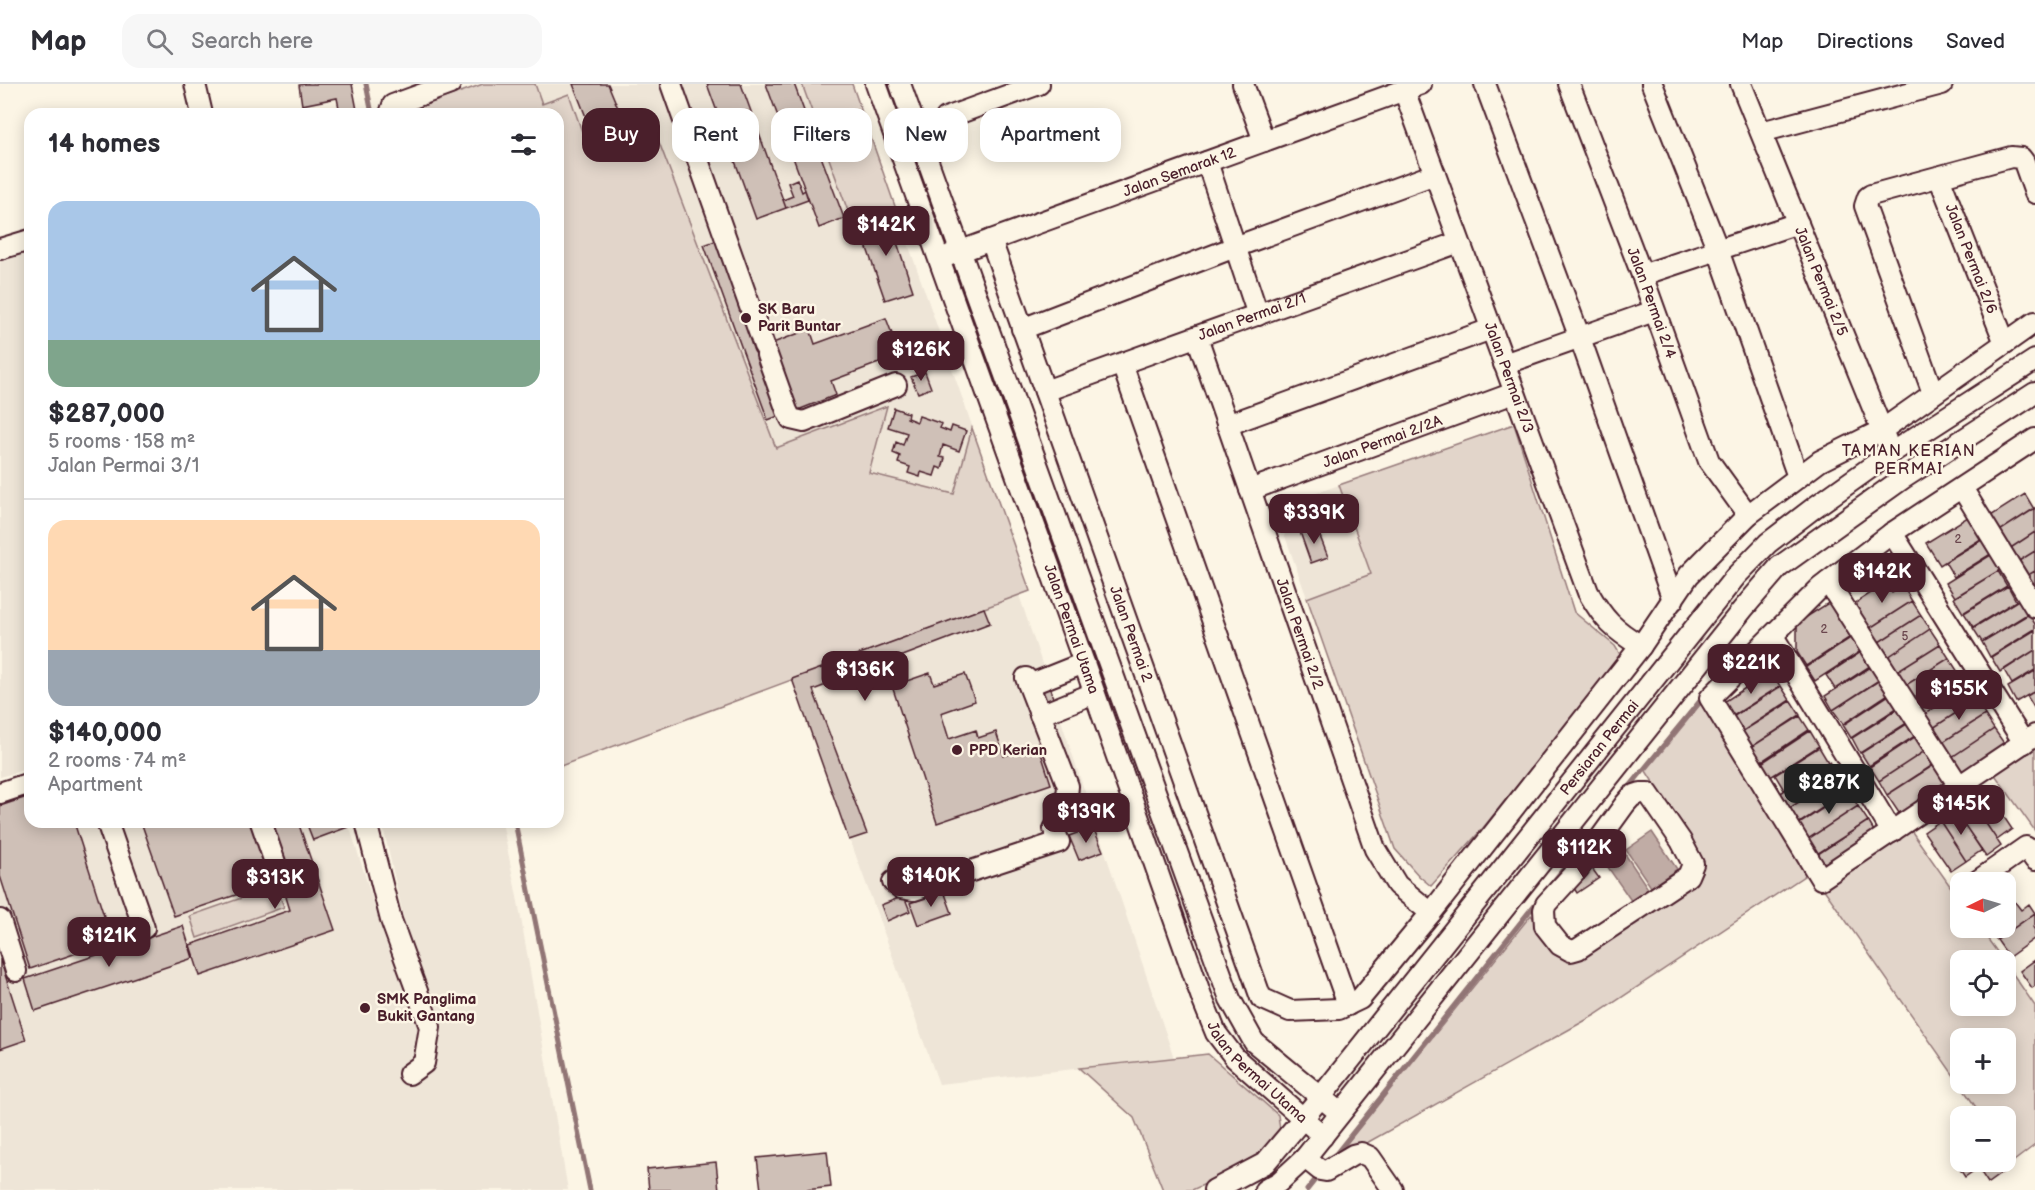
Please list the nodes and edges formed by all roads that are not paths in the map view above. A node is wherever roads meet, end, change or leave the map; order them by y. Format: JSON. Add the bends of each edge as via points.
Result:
{"nodes":[{"id":1,"x":195,"y":84,"type":"edge"},
{"id":2,"x":450,"y":84,"type":"edge"},
{"id":3,"x":671,"y":84,"type":"edge"},
{"id":4,"x":876,"y":84,"type":"edge"},
{"id":5,"x":900,"y":84,"type":"edge"},
{"id":6,"x":1039,"y":84,"type":"edge"},
{"id":7,"x":1243,"y":84,"type":"edge"},
{"id":8,"x":1485,"y":84,"type":"edge"},
{"id":9,"x":1569,"y":84,"type":"edge"},
{"id":10,"x":1652,"y":84,"type":"edge"},
{"id":11,"x":1741,"y":84,"type":"edge"},
{"id":12,"x":1942,"y":84,"type":"edge"},
{"id":13,"x":1399,"y":88,"type":"edge"},
{"id":14,"x":422,"y":89,"type":"edge"},
{"id":15,"x":201,"y":108,"type":"edge"},
{"id":16,"x":392,"y":108,"type":"edge"},
{"id":17,"x":968,"y":110,"type":"edge"},
{"id":18,"x":1761,"y":132,"type":"junction"},
{"id":19,"x":1264,"y":141,"type":"junction"},
{"id":20,"x":1207,"y":162,"type":"junction"},
{"id":21,"x":1435,"y":174,"type":"junction"},
{"id":22,"x":1939,"y":177,"type":"junction"},
{"id":23,"x":2035,"y":193,"type":"edge"},
{"id":24,"x":1798,"y":223,"type":"junction"},
{"id":25,"x":991,"y":240,"type":"junction"},
{"id":26,"x":24,"y":242,"type":"edge"},
{"id":27,"x":1460,"y":242,"type":"junction"},
{"id":28,"x":1235,"y":247,"type":"junction"},
{"id":29,"x":0,"y":249,"type":"edge"},
{"id":30,"x":1718,"y":250,"type":"junction"},
{"id":31,"x":961,"y":251,"type":"junction"},
{"id":32,"x":939,"y":259,"type":"junction"},
{"id":33,"x":1642,"y":275,"type":"junction"},
{"id":34,"x":1654,"y":311,"type":"junction"},
{"id":35,"x":1258,"y":315,"type":"junction"},
{"id":36,"x":2035,"y":322,"type":"edge"},
{"id":37,"x":1022,"y":329,"type":"junction"},
{"id":38,"x":1491,"y":329,"type":"junction"},
{"id":39,"x":1197,"y":337,"type":"junction"},
{"id":40,"x":1580,"y":338,"type":"junction"},
{"id":41,"x":2005,"y":343,"type":"junction"},
{"id":42,"x":2035,"y":360,"type":"edge"},
{"id":43,"x":1122,"y":364,"type":"junction"},
{"id":44,"x":1504,"y":364,"type":"junction"},
{"id":45,"x":896,"y":385,"type":"dead end"},
{"id":46,"x":1045,"y":391,"type":"junction"},
{"id":47,"x":1514,"y":393,"type":"junction"},
{"id":48,"x":1933,"y":393,"type":"junction"},
{"id":49,"x":2035,"y":393,"type":"edge"},
{"id":50,"x":1227,"y":425,"type":"junction"},
{"id":51,"x":1882,"y":430,"type":"junction"},
{"id":52,"x":2033,"y":445,"type":"edge"},
{"id":53,"x":1891,"y":453,"type":"junction"},
{"id":54,"x":1798,"y":477,"type":"junction"},
{"id":55,"x":1902,"y":479,"type":"junction"},
{"id":56,"x":1962,"y":488,"type":"junction"},
{"id":57,"x":1250,"y":490,"type":"junction"},
{"id":58,"x":1748,"y":515,"type":"junction"},
{"id":59,"x":1892,"y":533,"type":"junction"},
{"id":60,"x":1828,"y":582,"type":"junction"},
{"id":61,"x":1673,"y":600,"type":"junction"},
{"id":62,"x":2035,"y":607,"type":"edge"},
{"id":63,"x":1773,"y":636,"type":"junction"},
{"id":64,"x":1641,"y":646,"type":"junction"},
{"id":65,"x":1084,"y":663,"type":"junction"},
{"id":66,"x":1094,"y":693,"type":"junction"},
{"id":67,"x":1153,"y":696,"type":"junction"},
{"id":68,"x":1125,"y":706,"type":"junction"},
{"id":69,"x":1102,"y":714,"type":"junction"},
{"id":70,"x":1041,"y":715,"type":"junction"},
{"id":71,"x":2030,"y":739,"type":"edge"},
{"id":72,"x":24,"y":785,"type":"edge"},
{"id":73,"x":1959,"y":786,"type":"junction"},
{"id":74,"x":0,"y":793,"type":"edge"},
{"id":75,"x":1058,"y":804,"type":"dead end"},
{"id":76,"x":109,"y":828,"type":"edge"},
{"id":77,"x":263,"y":828,"type":"edge"},
{"id":78,"x":368,"y":828,"type":"edge"},
{"id":79,"x":1054,"y":829,"type":"dead end"},
{"id":80,"x":1892,"y":832,"type":"junction"},
{"id":81,"x":1558,"y":840,"type":"junction"},
{"id":82,"x":2030,"y":853,"type":"edge"},
{"id":83,"x":1585,"y":860,"type":"junction"},
{"id":84,"x":1995,"y":872,"type":"edge"},
{"id":85,"x":281,"y":880,"type":"dead end"},
{"id":86,"x":893,"y":882,"type":"dead end"},
{"id":87,"x":1431,"y":913,"type":"junction"},
{"id":88,"x":0,"y":920,"type":"edge"},
{"id":89,"x":144,"y":928,"type":"dead end"},
{"id":90,"x":16,"y":971,"type":"dead end"},
{"id":91,"x":1348,"y":1005,"type":"junction"},
{"id":92,"x":409,"y":1074,"type":"dead end"},
{"id":93,"x":1320,"y":1098,"type":"junction"},
{"id":94,"x":1340,"y":1113,"type":"junction"},
{"id":95,"x":1303,"y":1118,"type":"junction"},
{"id":96,"x":1323,"y":1136,"type":"junction"},
{"id":97,"x":1305,"y":1158,"type":"junction"},
{"id":98,"x":1214,"y":1190,"type":"edge"},
{"id":99,"x":1265,"y":1190,"type":"edge"},
{"id":100,"x":1393,"y":1190,"type":"edge"}],
"edges":[{"from":1,"to":15,"type":"street"},
{"from":2,"to":14,"type":"street"},
{"from":3,"to":45,"type":"street","via":[[791,419],[804,422]]},
{"from":4,"to":32,"type":"street","name":"Jalan Permai Utama"},
{"from":5,"to":31,"type":"street","name":"Jalan Permai Utama"},
{"from":6,"to":17,"type":"street"},
{"from":7,"to":19,"type":"street"},
{"from":8,"to":40,"type":"street"},
{"from":9,"to":33,"type":"street","name":"Jalan Permai 2/4"},
{"from":10,"to":30,"type":"street"},
{"from":11,"to":18,"type":"street","name":"Jalan Permai 2/5"},
{"from":12,"to":18,"type":"street"},
{"from":13,"to":19,"type":"street","name":"Jalan Semarak 12"},
{"from":13,"to":21,"type":"street","name":"Jalan Permai 2/3"},
{"from":14,"to":16,"type":"street"},
{"from":18,"to":24,"type":"street","name":"Jalan Permai 2/5"},
{"from":19,"to":20,"type":"street","name":"Jalan Semarak 12"},
{"from":20,"to":25,"type":"street","name":"Jalan Semarak 12"},
{"from":20,"to":28,"type":"street"},
{"from":21,"to":27,"type":"street","name":"Jalan Permai 2/3"},
{"from":21,"to":28,"type":"street"},
{"from":22,"to":23,"type":"street","via":[[2016,157],[2024,162]]},
{"from":22,"to":41,"type":"street","name":"Jalan Permai 2/6"},
{"from":22,"to":48,"type":"street","via":[[1871,195],[1865,206]]},
{"from":24,"to":30,"type":"street"},
{"from":24,"to":51,"type":"street","name":"Jalan Permai 2/5"},
{"from":25,"to":31,"type":"street","name":"Jalan Semarak 12"},
{"from":25,"to":37,"type":"street","name":"Jalan Permai 2"},
{"from":26,"to":29,"type":"street"},
{"from":27,"to":35,"type":"street","name":"Jalan Permai 2/1"},
{"from":27,"to":38,"type":"street","name":"Jalan Permai 2/3"},
{"from":28,"to":35,"type":"street"},
{"from":28,"to":37,"type":"street"},
{"from":30,"to":33,"type":"street"},
{"from":30,"to":54,"type":"street"},
{"from":31,"to":32,"type":"street","name":"Jalan Semarak 12"},
{"from":31,"to":68,"type":"street","name":"Jalan Permai Utama"},
{"from":32,"to":65,"type":"street","name":"Jalan Permai Utama"},
{"from":33,"to":34,"type":"street","name":"Jalan Permai 2/4"},
{"from":34,"to":40,"type":"street"},
{"from":34,"to":58,"type":"street","name":"Jalan Permai 2/4","via":[[1709,461]]},
{"from":35,"to":39,"type":"street","name":"Jalan Permai 2/1"},
{"from":36,"to":41,"type":"street"},
{"from":37,"to":46,"type":"street","name":"Jalan Permai 2"},
{"from":38,"to":44,"type":"street","name":"Jalan Permai 2/3"},
{"from":38,"to":50,"type":"street"},
{"from":39,"to":43,"type":"street","name":"Jalan Permai 2/1"},
{"from":39,"to":50,"type":"street","name":"Jalan Permai 2/2"},
{"from":40,"to":44,"type":"street"},
{"from":40,"to":61,"type":"street"},
{"from":41,"to":48,"type":"street"},
{"from":42,"to":53,"type":"street","name":"Persiaran Permai"},
{"from":43,"to":46,"type":"street","name":"Jalan Permai 2/1"},
{"from":43,"to":91,"type":"street"},
{"from":44,"to":47,"type":"street","name":"Jalan Permai 2/3"},
{"from":46,"to":67,"type":"street","name":"Jalan Permai 2"},
{"from":47,"to":57,"type":"street","name":"Jalan Permai 2/2A"},
{"from":47,"to":64,"type":"street","name":"Jalan Permai 2/3","via":[[1588,592],[1611,626]]},
{"from":48,"to":51,"type":"street"},
{"from":49,"to":55,"type":"street","name":"Persiaran Permai"},
{"from":50,"to":57,"type":"street","name":"Jalan Permai 2/2"},
{"from":51,"to":53,"type":"street","name":"Jalan Permai 2/5"},
{"from":51,"to":54,"type":"street","via":[[1820,461]]},
{"from":52,"to":56,"type":"street"},
{"from":53,"to":55,"type":"street","name":"Jalan Permai 2/5"},
{"from":53,"to":93,"type":"street","name":"Persiaran Permai","via":[[1768,543],[1736,576]]},
{"from":54,"to":58,"type":"street"},
{"from":55,"to":81,"type":"street","name":"Persiaran Permai","via":[[1779,567]]},
{"from":56,"to":59,"type":"street"},
{"from":56,"to":62,"type":"street"},
{"from":57,"to":87,"type":"street","name":"Jalan Permai 2/2","via":[[1375,849],[1397,885]]},
{"from":58,"to":61,"type":"street","via":[[1689,575]]},
{"from":59,"to":60,"type":"street"},
{"from":59,"to":71,"type":"street"},
{"from":60,"to":63,"type":"street"},
{"from":60,"to":73,"type":"street"},
{"from":61,"to":64,"type":"street"},
{"from":63,"to":80,"type":"street"},
{"from":63,"to":80,"type":"street","via":[[1710,698],[1821,879]]},
{"from":64,"to":87,"type":"street"},
{"from":65,"to":66,"type":"street","name":"Jalan Permai Utama"},
{"from":65,"to":70,"type":"street","via":[[1027,681]]},
{"from":66,"to":69,"type":"street","name":"Jalan Permai Utama"},
{"from":66,"to":70,"type":"street"},
{"from":67,"to":68,"type":"street"},
{"from":67,"to":91,"type":"street","name":"Jalan Permai 2","via":[[1261,998],[1290,1011],[1339,1009]]},
{"from":68,"to":69,"type":"street"},
{"from":68,"to":93,"type":"street","name":"Jalan Permai Utama","via":[[1230,999],[1254,1042]]},
{"from":69,"to":95,"type":"street","name":"Jalan Permai Utama","via":[[1216,1034],[1235,1058]]},
{"from":70,"to":75,"type":"street","via":[[1068,786],[1067,797]]},
{"from":71,"to":73,"type":"street"},
{"from":72,"to":74,"type":"street"},
{"from":73,"to":80,"type":"street"},
{"from":76,"to":89,"type":"street"},
{"from":77,"to":85,"type":"street"},
{"from":78,"to":92,"type":"street","via":[[391,920],[430,1027],[424,1063]]},
{"from":79,"to":86,"type":"street","via":[[1059,842],[926,887],[908,891]]},
{"from":81,"to":83,"type":"street"},
{"from":81,"to":94,"type":"street","name":"Persiaran Permai"},
{"from":82,"to":84,"type":"street"},
{"from":83,"to":83,"type":"street","via":[[1544,910],[1545,926],[1560,945],[1571,951],[1688,876],[1693,864],[1648,793],[1632,796]]},
{"from":87,"to":91,"type":"street","via":[[1360,999]]},
{"from":88,"to":90,"type":"street"},
{"from":93,"to":94,"type":"street","name":"Jalan Permai Utama"},
{"from":93,"to":95,"type":"street","name":"Persiaran Permai"},
{"from":94,"to":96,"type":"street","name":"Persiaran Permai"},
{"from":95,"to":96,"type":"street","name":"Jalan Permai Utama"},
{"from":95,"to":98,"type":"street","name":"Persiaran Permai","via":[[1265,1163]]},
{"from":96,"to":97,"type":"street","name":"Persiaran Permai"},
{"from":97,"to":99,"type":"street","name":"Persiaran Permai","via":[[1280,1182]]},
{"from":97,"to":100,"type":"street","via":[[1326,1171],[1361,1153],[1370,1157]]}]}
